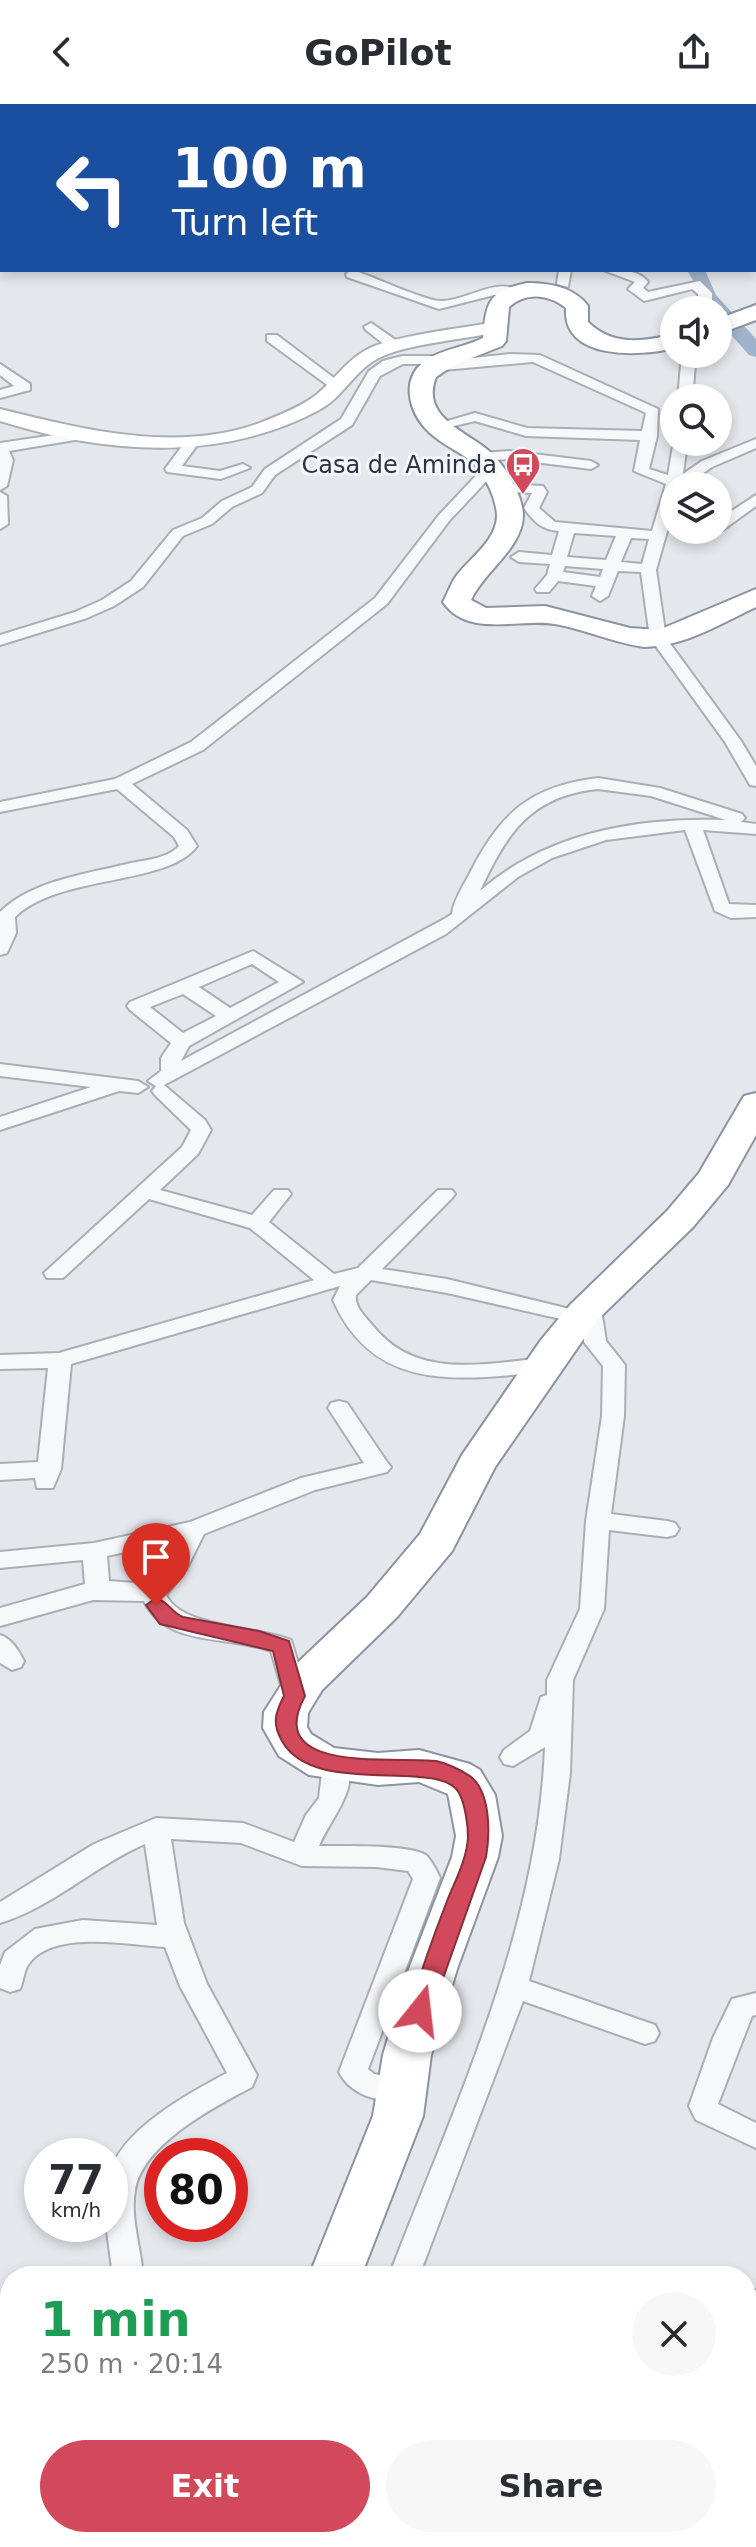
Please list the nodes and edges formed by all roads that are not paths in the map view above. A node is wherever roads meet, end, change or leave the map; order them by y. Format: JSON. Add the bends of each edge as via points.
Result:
{"nodes":[{"id":1,"x":616,"y":272,"type":"edge"},
{"id":2,"x":352,"y":274,"type":"dead end"},
{"id":3,"x":517,"y":293,"type":"junction"},
{"id":4,"x":705,"y":296,"type":"edge"},
{"id":5,"x":640,"y":297,"type":"junction"},
{"id":6,"x":660,"y":304,"type":"edge"},
{"id":7,"x":371,"y":327,"type":"dead end"},
{"id":8,"x":496,"y":327,"type":"junction"},
{"id":9,"x":272,"y":338,"type":"dead end"},
{"id":10,"x":660,"y":343,"type":"edge"},
{"id":11,"x":395,"y":346,"type":"junction"},
{"id":12,"x":439,"y":364,"type":"junction"},
{"id":13,"x":0,"y":368,"type":"edge"},
{"id":14,"x":335,"y":384,"type":"junction"},
{"id":15,"x":0,"y":394,"type":"edge"},
{"id":16,"x":0,"y":415,"type":"edge"},
{"id":17,"x":437,"y":426,"type":"junction"},
{"id":18,"x":88,"y":434,"type":"junction"},
{"id":19,"x":650,"y":436,"type":"junction"},
{"id":20,"x":193,"y":441,"type":"junction"},
{"id":21,"x":756,"y":443,"type":"edge"},
{"id":22,"x":1,"y":447,"type":"edge"},
{"id":23,"x":591,"y":465,"type":"dead end"},
{"id":24,"x":243,"y":468,"type":"dead end"},
{"id":25,"x":491,"y":471,"type":"junction"},
{"id":26,"x":694,"y":472,"type":"edge"},
{"id":27,"x":660,"y":480,"type":"edge"},
{"id":28,"x":0,"y":486,"type":"edge"},
{"id":29,"x":0,"y":496,"type":"edge"},
{"id":30,"x":756,"y":499,"type":"edge"},
{"id":31,"x":732,"y":517,"type":"edge"},
{"id":32,"x":0,"y":524,"type":"edge"},
{"id":33,"x":568,"y":528,"type":"junction"},
{"id":34,"x":660,"y":530,"type":"edge"},
{"id":35,"x":625,"y":533,"type":"junction"},
{"id":36,"x":660,"y":536,"type":"edge"},
{"id":37,"x":519,"y":557,"type":"dead end"},
{"id":38,"x":616,"y":559,"type":"junction"},
{"id":39,"x":638,"y":568,"type":"dead end"},
{"id":40,"x":554,"y":569,"type":"junction"},
{"id":41,"x":756,"y":597,"type":"edge"},
{"id":42,"x":658,"y":638,"type":"junction"},
{"id":43,"x":0,"y":640,"type":"edge"},
{"id":44,"x":756,"y":781,"type":"edge"},
{"id":45,"x":120,"y":783,"type":"junction"},
{"id":46,"x":0,"y":807,"type":"edge"},
{"id":47,"x":692,"y":824,"type":"junction"},
{"id":48,"x":756,"y":827,"type":"edge"},
{"id":49,"x":756,"y":911,"type":"edge"},
{"id":50,"x":456,"y":921,"type":"junction"},
{"id":51,"x":0,"y":949,"type":"edge"},
{"id":52,"x":183,"y":985,"type":"junction"},
{"id":53,"x":228,"y":1015,"type":"junction"},
{"id":54,"x":182,"y":1042,"type":"junction"},
{"id":55,"x":0,"y":1070,"type":"edge"},
{"id":56,"x":164,"y":1082,"type":"junction"},
{"id":57,"x":129,"y":1086,"type":"junction"},
{"id":58,"x":756,"y":1103,"type":"edge"},
{"id":59,"x":0,"y":1124,"type":"edge"},
{"id":60,"x":145,"y":1192,"type":"junction"},
{"id":61,"x":281,"y":1194,"type":"dead end"},
{"id":62,"x":445,"y":1194,"type":"dead end"},
{"id":63,"x":257,"y":1223,"type":"junction"},
{"id":64,"x":55,"y":1273,"type":"dead end"},
{"id":65,"x":367,"y":1273,"type":"junction"},
{"id":66,"x":330,"y":1282,"type":"junction"},
{"id":67,"x":581,"y":1316,"type":"junction"},
{"id":68,"x":60,"y":1360,"type":"junction"},
{"id":69,"x":0,"y":1362,"type":"edge"},
{"id":70,"x":546,"y":1365,"type":"junction"},
{"id":71,"x":339,"y":1408,"type":"dead end"},
{"id":72,"x":0,"y":1472,"type":"edge"},
{"id":73,"x":598,"y":1521,"type":"junction"},
{"id":74,"x":195,"y":1529,"type":"junction"},
{"id":75,"x":667,"y":1529,"type":"dead end"},
{"id":76,"x":94,"y":1551,"type":"junction"},
{"id":77,"x":0,"y":1560,"type":"edge"},
{"id":78,"x":98,"y":1588,"type":"junction"},
{"id":79,"x":153,"y":1594,"type":"junction"},
{"id":80,"x":0,"y":1617,"type":"edge"},
{"id":81,"x":560,"y":1680,"type":"junction"},
{"id":82,"x":295,"y":1696,"type":"junction"},
{"id":83,"x":513,"y":1757,"type":"dead end"},
{"id":84,"x":336,"y":1764,"type":"junction"},
{"id":85,"x":156,"y":1828,"type":"junction"},
{"id":86,"x":302,"y":1856,"type":"junction"},
{"id":87,"x":0,"y":1913,"type":"edge"},
{"id":88,"x":176,"y":1937,"type":"junction"},
{"id":89,"x":10,"y":1981,"type":"dead end"},
{"id":90,"x":514,"y":1987,"type":"junction"},
{"id":91,"x":756,"y":2004,"type":"edge"},
{"id":92,"x":645,"y":2033,"type":"dead end"},
{"id":93,"x":404,"y":2089,"type":"junction"},
{"id":94,"x":756,"y":2136,"type":"edge"},
{"id":95,"x":127,"y":2266,"type":"edge"},
{"id":96,"x":339,"y":2266,"type":"edge"},
{"id":97,"x":408,"y":2266,"type":"edge"}],
"edges":[{"from":1,"to":5,"type":"street","via":[[640,279]]},
{"from":2,"to":3,"type":"street","via":[[439,305],[494,291]]},
{"from":3,"to":8,"type":"highway","via":[[497,306]]},
{"from":3,"to":10,"type":"highway","via":[[566,295],[577,306],[576,323],[603,343]]},
{"from":4,"to":5,"type":"street","via":[[695,284]]},
{"from":5,"to":6,"type":"street"},
{"from":7,"to":11,"type":"street"},
{"from":8,"to":11,"type":"street"},
{"from":8,"to":12,"type":"highway","via":[[491,343]]},
{"from":9,"to":14,"type":"street"},
{"from":11,"to":14,"type":"street","via":[[370,355]]},
{"from":12,"to":17,"type":"highway","via":[[422,379],[419,395]]},
{"from":12,"to":19,"type":"street","via":[[535,358],[653,412]]},
{"from":12,"to":43,"type":"street","via":[[388,364],[374,374],[347,422],[270,472],[257,490],[178,533],[137,584],[81,615]]},
{"from":13,"to":15,"type":"street","via":[[25,387]]},
{"from":14,"to":20,"type":"street","via":[[329,396],[312,407],[259,430]]},
{"from":16,"to":18,"type":"street"},
{"from":17,"to":19,"type":"street","via":[[475,417],[526,432]]},
{"from":17,"to":25,"type":"highway"},
{"from":18,"to":20,"type":"street"},
{"from":18,"to":22,"type":"street"},
{"from":19,"to":27,"type":"street","via":[[642,472]]},
{"from":20,"to":24,"type":"street","via":[[172,469],[221,475]]},
{"from":21,"to":26,"type":"street"},
{"from":22,"to":28,"type":"street","via":[[6,460]]},
{"from":23,"to":25,"type":"street","via":[[509,455]]},
{"from":25,"to":33,"type":"street","via":[[538,489],[533,513],[552,526]]},
{"from":25,"to":42,"type":"highway","via":[[510,517],[492,557],[463,587],[460,606],[482,615],[547,614],[617,635]]},
{"from":25,"to":45,"type":"street","via":[[444,518],[394,587],[357,622],[197,746]]},
{"from":29,"to":32,"type":"street"},
{"from":30,"to":31,"type":"street"},
{"from":33,"to":35,"type":"street"},
{"from":33,"to":40,"type":"street"},
{"from":34,"to":35,"type":"street"},
{"from":35,"to":38,"type":"street"},
{"from":36,"to":42,"type":"street","via":[[648,570]]},
{"from":37,"to":40,"type":"street"},
{"from":38,"to":39,"type":"street"},
{"from":38,"to":40,"type":"street"},
{"from":38,"to":40,"type":"street","via":[[603,590]]},
{"from":41,"to":42,"type":"highway"},
{"from":42,"to":44,"type":"street"},
{"from":45,"to":46,"type":"street"},
{"from":45,"to":51,"type":"street","via":[[181,834],[188,846],[167,861],[18,903],[6,916],[7,933]]},
{"from":47,"to":48,"type":"street"},
{"from":47,"to":49,"type":"street","via":[[721,907]]},
{"from":47,"to":50,"type":"street","via":[[620,832],[545,855],[517,870]]},
{"from":48,"to":50,"type":"street","via":[[642,788],[608,782],[567,786],[536,799],[504,828]]},
{"from":50,"to":56,"type":"street"},
{"from":52,"to":53,"type":"street"},
{"from":52,"to":53,"type":"street","via":[[253,957],[293,982]]},
{"from":52,"to":54,"type":"street","via":[[137,1006]]},
{"from":53,"to":54,"type":"street"},
{"from":54,"to":56,"type":"street"},
{"from":55,"to":57,"type":"street"},
{"from":56,"to":57,"type":"street"},
{"from":56,"to":60,"type":"street","via":[[201,1130],[191,1150]]},
{"from":57,"to":59,"type":"street"},
{"from":58,"to":67,"type":"highway","via":[[715,1177]]},
{"from":60,"to":63,"type":"street"},
{"from":60,"to":64,"type":"street"},
{"from":61,"to":63,"type":"street"},
{"from":62,"to":65,"type":"street"},
{"from":63,"to":66,"type":"street"},
{"from":65,"to":66,"type":"street"},
{"from":65,"to":67,"type":"street"},
{"from":65,"to":70,"type":"street","via":[[344,1300],[380,1348],[402,1364],[456,1371]]},
{"from":66,"to":68,"type":"street"},
{"from":67,"to":70,"type":"highway"},
{"from":67,"to":73,"type":"street","via":[[594,1320],[595,1342],[614,1365],[613,1416]]},
{"from":68,"to":69,"type":"street"},
{"from":68,"to":72,"type":"street","via":[[47,1476]]},
{"from":70,"to":82,"type":"highway","via":[[476,1464],[437,1541],[382,1607]]},
{"from":71,"to":74,"type":"street","via":[[379,1467],[294,1489]]},
{"from":73,"to":75,"type":"street"},
{"from":73,"to":81,"type":"street","via":[[592,1609]]},
{"from":74,"to":76,"type":"street"},
{"from":74,"to":79,"type":"street"},
{"from":76,"to":77,"type":"street"},
{"from":76,"to":78,"type":"street"},
{"from":78,"to":79,"type":"street"},
{"from":78,"to":80,"type":"street"},
{"from":79,"to":82,"type":"street","via":[[167,1619],[282,1646]]},
{"from":81,"to":83,"type":"street","via":[[553,1688],[542,1736]]},
{"from":81,"to":90,"type":"street","via":[[557,1773],[546,1859]]},
{"from":82,"to":84,"type":"highway","via":[[285,1728],[295,1745],[312,1758]]},
{"from":84,"to":86,"type":"street","via":[[332,1800],[315,1822]]},
{"from":84,"to":93,"type":"highway","via":[[437,1769],[464,1782],[472,1795],[479,1836],[475,1857],[433,1969],[407,2055]]},
{"from":85,"to":86,"type":"street","via":[[243,1833]]},
{"from":85,"to":87,"type":"street","via":[[116,1843]]},
{"from":85,"to":88,"type":"street"},
{"from":86,"to":93,"type":"street","via":[[406,1860],[416,1862],[427,1878],[353,2072],[367,2085]]},
{"from":88,"to":89,"type":"street","via":[[83,1931],[45,1937],[15,1960]]},
{"from":88,"to":95,"type":"street","via":[[194,1986],[243,2075],[148,2141],[124,2174],[119,2191]]},
{"from":90,"to":92,"type":"street"},
{"from":90,"to":97,"type":"street"},
{"from":91,"to":94,"type":"street","via":[[742,2007],[703,2106]]},
{"from":93,"to":96,"type":"highway"}]}
